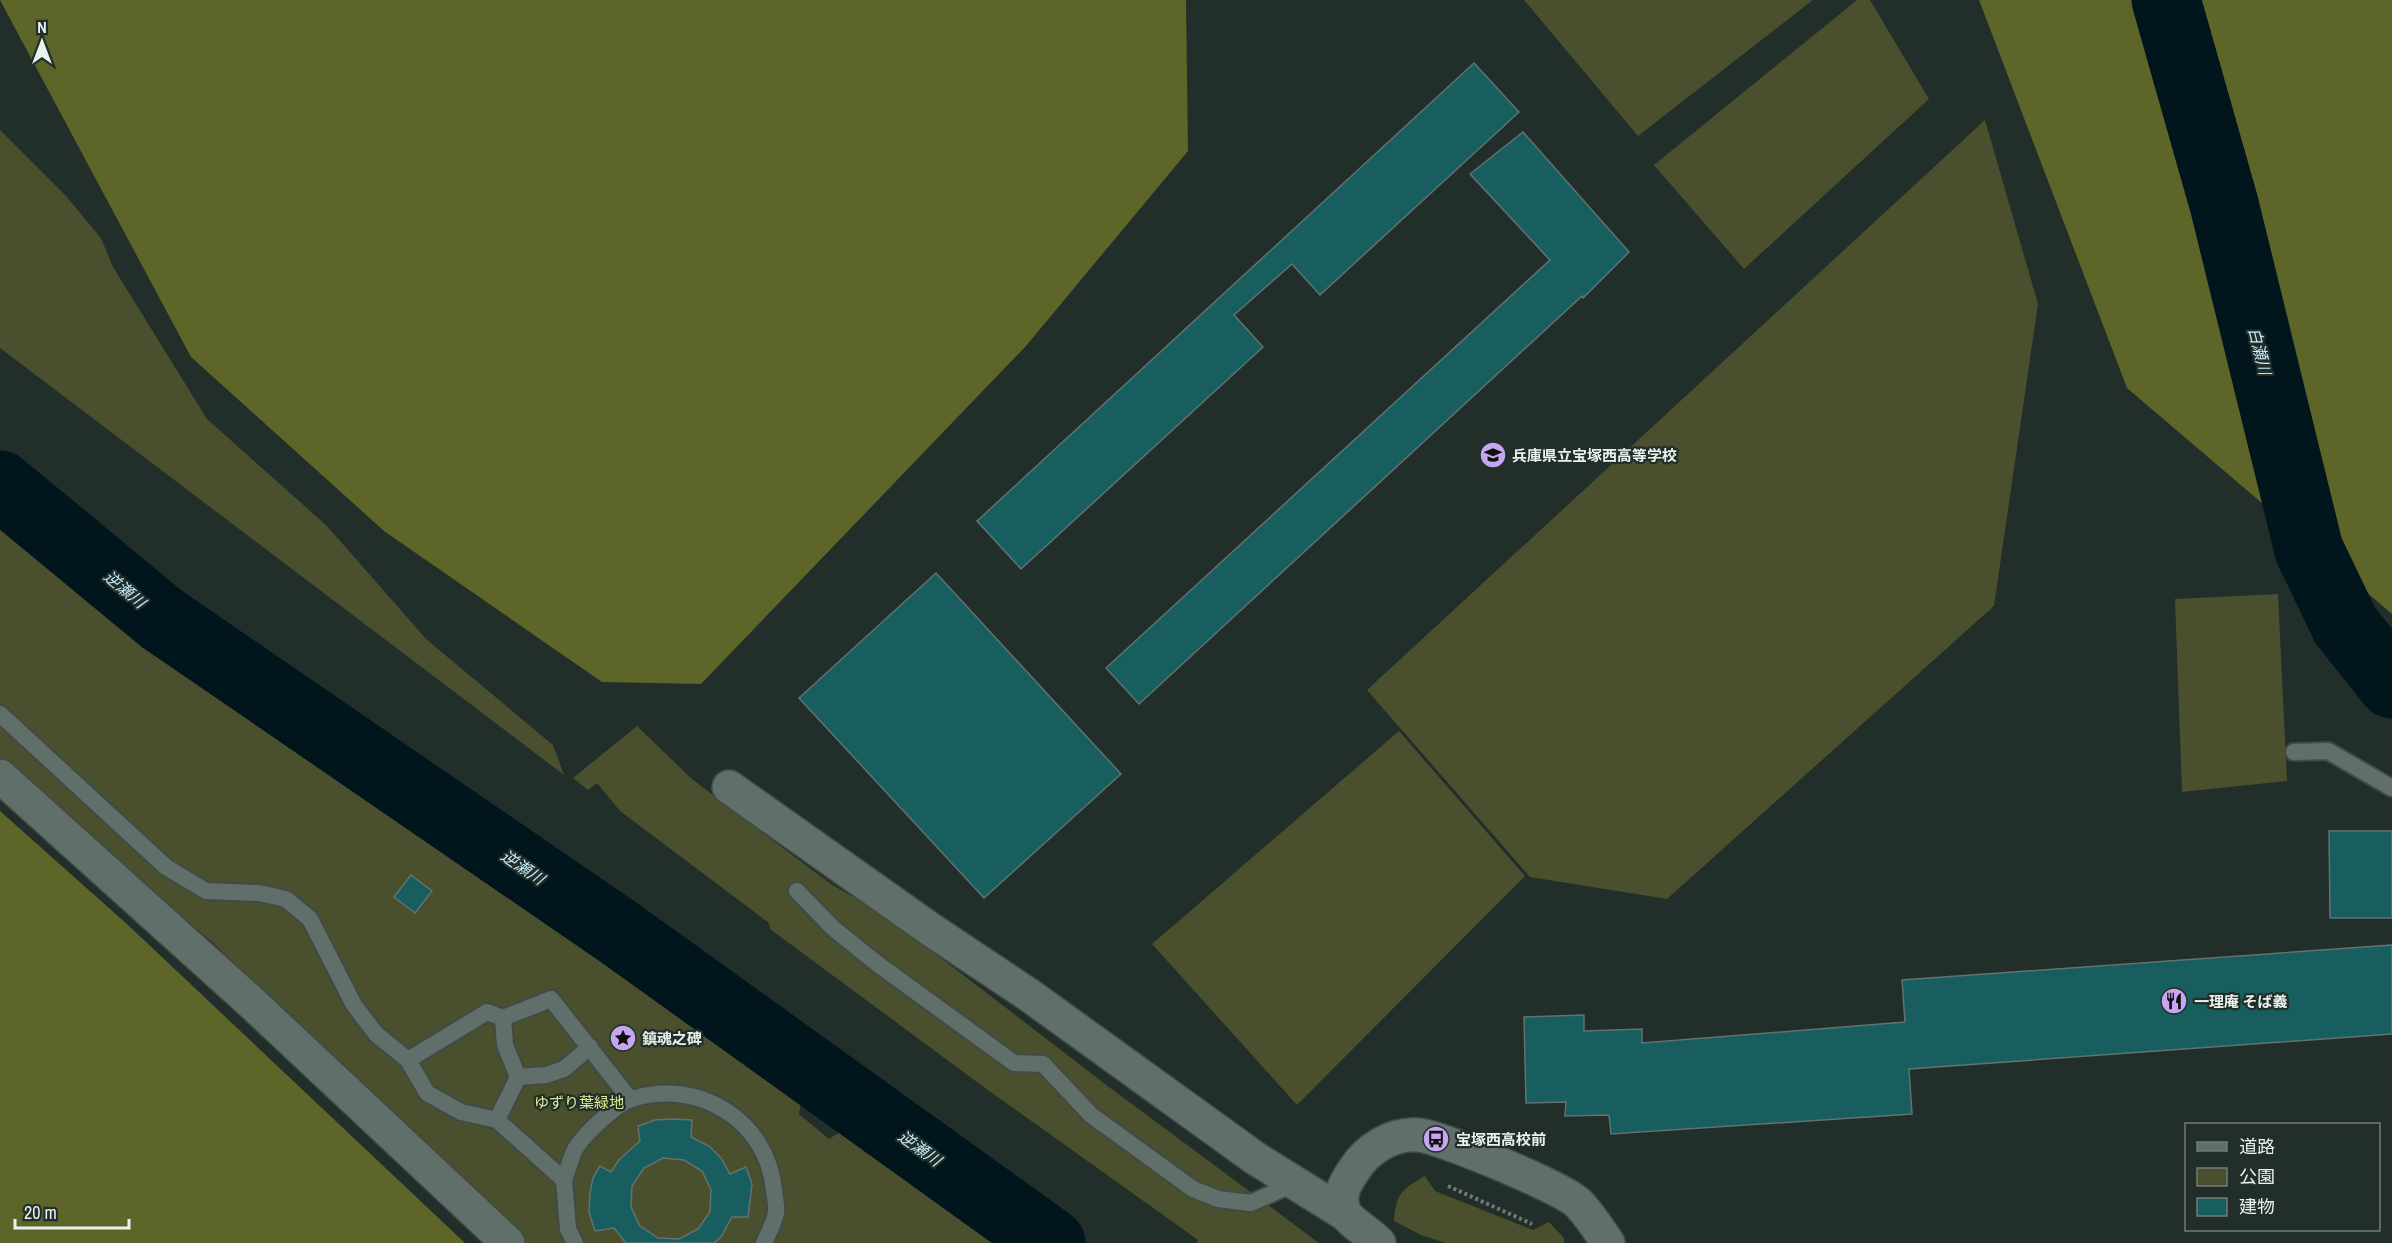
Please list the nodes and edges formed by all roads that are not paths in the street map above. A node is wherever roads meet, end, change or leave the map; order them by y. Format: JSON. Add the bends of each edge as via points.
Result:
{"nodes":[{"id":1,"x":0,"y":714,"type":"edge"},
{"id":2,"x":2294,"y":753,"type":"dead end"},
{"id":3,"x":0,"y":776,"type":"edge"},
{"id":4,"x":729,"y":787,"type":"dead end"},
{"id":5,"x":2392,"y":788,"type":"edge"},
{"id":6,"x":797,"y":891,"type":"dead end"},
{"id":7,"x":503,"y":1018,"type":"junction"},
{"id":8,"x":590,"y":1047,"type":"junction"},
{"id":9,"x":408,"y":1060,"type":"junction"},
{"id":10,"x":518,"y":1077,"type":"junction"},
{"id":11,"x":630,"y":1099,"type":"junction"},
{"id":12,"x":497,"y":1120,"type":"junction"},
{"id":13,"x":564,"y":1180,"type":"junction"},
{"id":14,"x":1295,"y":1183,"type":"junction"},
{"id":15,"x":1345,"y":1214,"type":"junction"},
{"id":16,"x":508,"y":1243,"type":"edge"},
{"id":17,"x":575,"y":1243,"type":"edge"},
{"id":18,"x":764,"y":1243,"type":"edge"},
{"id":19,"x":1379,"y":1243,"type":"edge"},
{"id":20,"x":1608,"y":1243,"type":"edge"}],
"edges":[{"from":1,"to":9,"type":"lane","via":[[166,867],[206,891],[258,893],[286,899],[310,919],[354,1005],[376,1034]]},
{"from":2,"to":5,"type":"lane","via":[[2328,751]]},
{"from":3,"to":16,"type":"street","via":[[252,1003]]},
{"from":4,"to":14,"type":"street"},
{"from":6,"to":14,"type":"lane","via":[[834,929],[879,965],[1014,1064],[1043,1064],[1091,1115],[1193,1189],[1218,1199],[1251,1203]]},
{"from":7,"to":8,"type":"lane","via":[[551,999]]},
{"from":7,"to":9,"type":"lane","via":[[487,1012]]},
{"from":7,"to":10,"type":"lane","via":[[505,1045]]},
{"from":8,"to":10,"type":"lane","via":[[564,1069]]},
{"from":8,"to":11,"type":"lane"},
{"from":9,"to":12,"type":"lane","via":[[427,1093],[461,1112]]},
{"from":10,"to":12,"type":"lane"},
{"from":11,"to":13,"type":"lane","via":[[576,1146]]},
{"from":11,"to":18,"type":"lane","via":[[669,1092],[702,1099],[731,1112],[756,1138],[773,1174],[776,1214]]},
{"from":12,"to":13,"type":"lane"},
{"from":13,"to":17,"type":"lane","via":[[568,1229]]},
{"from":14,"to":15,"type":"street"},
{"from":15,"to":19,"type":"street"},
{"from":15,"to":20,"type":"street","via":[[1344,1185],[1362,1157],[1376,1146],[1418,1135],[1543,1183],[1577,1202]]}]}
